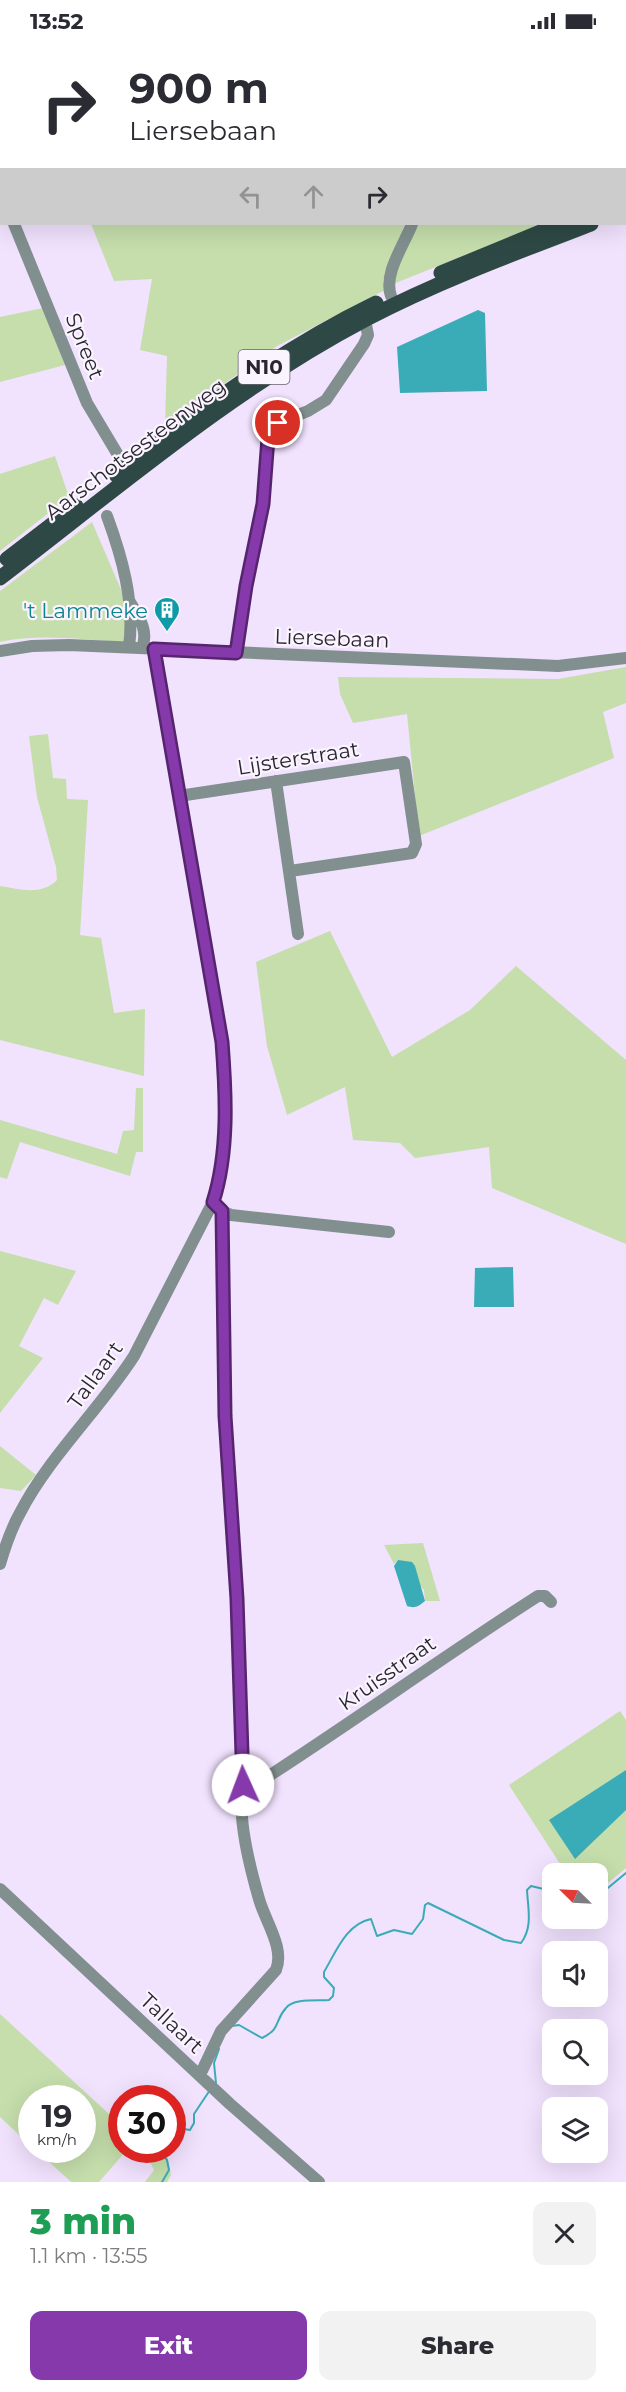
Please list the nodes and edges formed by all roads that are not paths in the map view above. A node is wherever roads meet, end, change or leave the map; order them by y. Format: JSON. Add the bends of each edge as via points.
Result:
{"nodes":[{"id":1,"x":14,"y":225,"type":"edge"},
{"id":2,"x":412,"y":225,"type":"edge"},
{"id":3,"x":557,"y":225,"type":"edge"},
{"id":4,"x":588,"y":225,"type":"edge"},
{"id":5,"x":391,"y":296,"type":"junction"},
{"id":6,"x":365,"y":320,"type":"junction"},
{"id":7,"x":128,"y":472,"type":"junction"},
{"id":8,"x":106,"y":516,"type":"dead end"},
{"id":9,"x":0,"y":565,"type":"edge"},
{"id":10,"x":0,"y":578,"type":"edge"},
{"id":11,"x":142,"y":648,"type":"junction"},
{"id":12,"x":0,"y":651,"type":"edge"},
{"id":13,"x":236,"y":653,"type":"junction"},
{"id":14,"x":626,"y":658,"type":"edge"},
{"id":15,"x":276,"y":781,"type":"junction"},
{"id":16,"x":179,"y":796,"type":"junction"},
{"id":17,"x":290,"y":871,"type":"junction"},
{"id":18,"x":298,"y":934,"type":"dead end"},
{"id":19,"x":218,"y":1207,"type":"junction"},
{"id":20,"x":388,"y":1233,"type":"dead end"},
{"id":21,"x":0,"y":1564,"type":"edge"},
{"id":22,"x":551,"y":1602,"type":"dead end"},
{"id":23,"x":243,"y":1785,"type":"junction"},
{"id":24,"x":0,"y":1889,"type":"edge"},
{"id":25,"x":200,"y":2075,"type":"junction"},
{"id":26,"x":319,"y":2182,"type":"edge"}],
"edges":[{"from":1,"to":7,"type":"street","name":"Spreet","via":[[87,403]]},
{"from":2,"to":5,"type":"street","via":[[391,272]]},
{"from":3,"to":5,"type":"main road","name":"Aarschotsesteenweg","number":"N10"},
{"from":4,"to":6,"type":"main road","name":"Aarschotsesteenweg","number":"N10","via":[[472,270]]},
{"from":5,"to":7,"type":"main road","name":"Aarschotsesteenweg","number":"N10","via":[[297,345],[195,413]]},
{"from":6,"to":7,"type":"main road","name":"Aarschotsesteenweg","number":"N10","via":[[234,399]]},
{"from":6,"to":13,"type":"street","via":[[368,334],[364,344],[330,396],[278,423],[270,434],[263,504]]},
{"from":7,"to":9,"type":"main road","name":"Aarschotsesteenweg","number":"N10"},
{"from":7,"to":10,"type":"main road","name":"Aarschotsesteenweg","number":"N10"},
{"from":8,"to":11,"type":"street","via":[[120,554]]},
{"from":11,"to":12,"type":"street","name":"Liersebaan","via":[[69,645]]},
{"from":11,"to":13,"type":"street","name":"Liersebaan"},
{"from":11,"to":16,"type":"street"},
{"from":13,"to":14,"type":"street","name":"Liersebaan","via":[[558,666]]},
{"from":15,"to":16,"type":"street","name":"Lijsterstraat"},
{"from":15,"to":17,"type":"street"},
{"from":15,"to":17,"type":"street","name":"Lijsterstraat","via":[[404,762],[407,780],[416,844],[412,853]]},
{"from":16,"to":19,"type":"street","via":[[222,1042],[223,1130]]},
{"from":17,"to":18,"type":"street"},
{"from":19,"to":20,"type":"street","via":[[231,1215]]},
{"from":19,"to":21,"type":"street","name":"Tallaart","via":[[134,1356],[20,1511]]},
{"from":19,"to":23,"type":"street"},
{"from":22,"to":23,"type":"street","name":"Kruisstraat","via":[[538,1596],[262,1780]]},
{"from":23,"to":25,"type":"street","via":[[241,1814],[245,1836],[259,1899],[280,1957],[276,1970],[220,2031]]},
{"from":24,"to":25,"type":"street","name":"Tallaart"},
{"from":25,"to":26,"type":"street","name":"Tallaart"}]}
